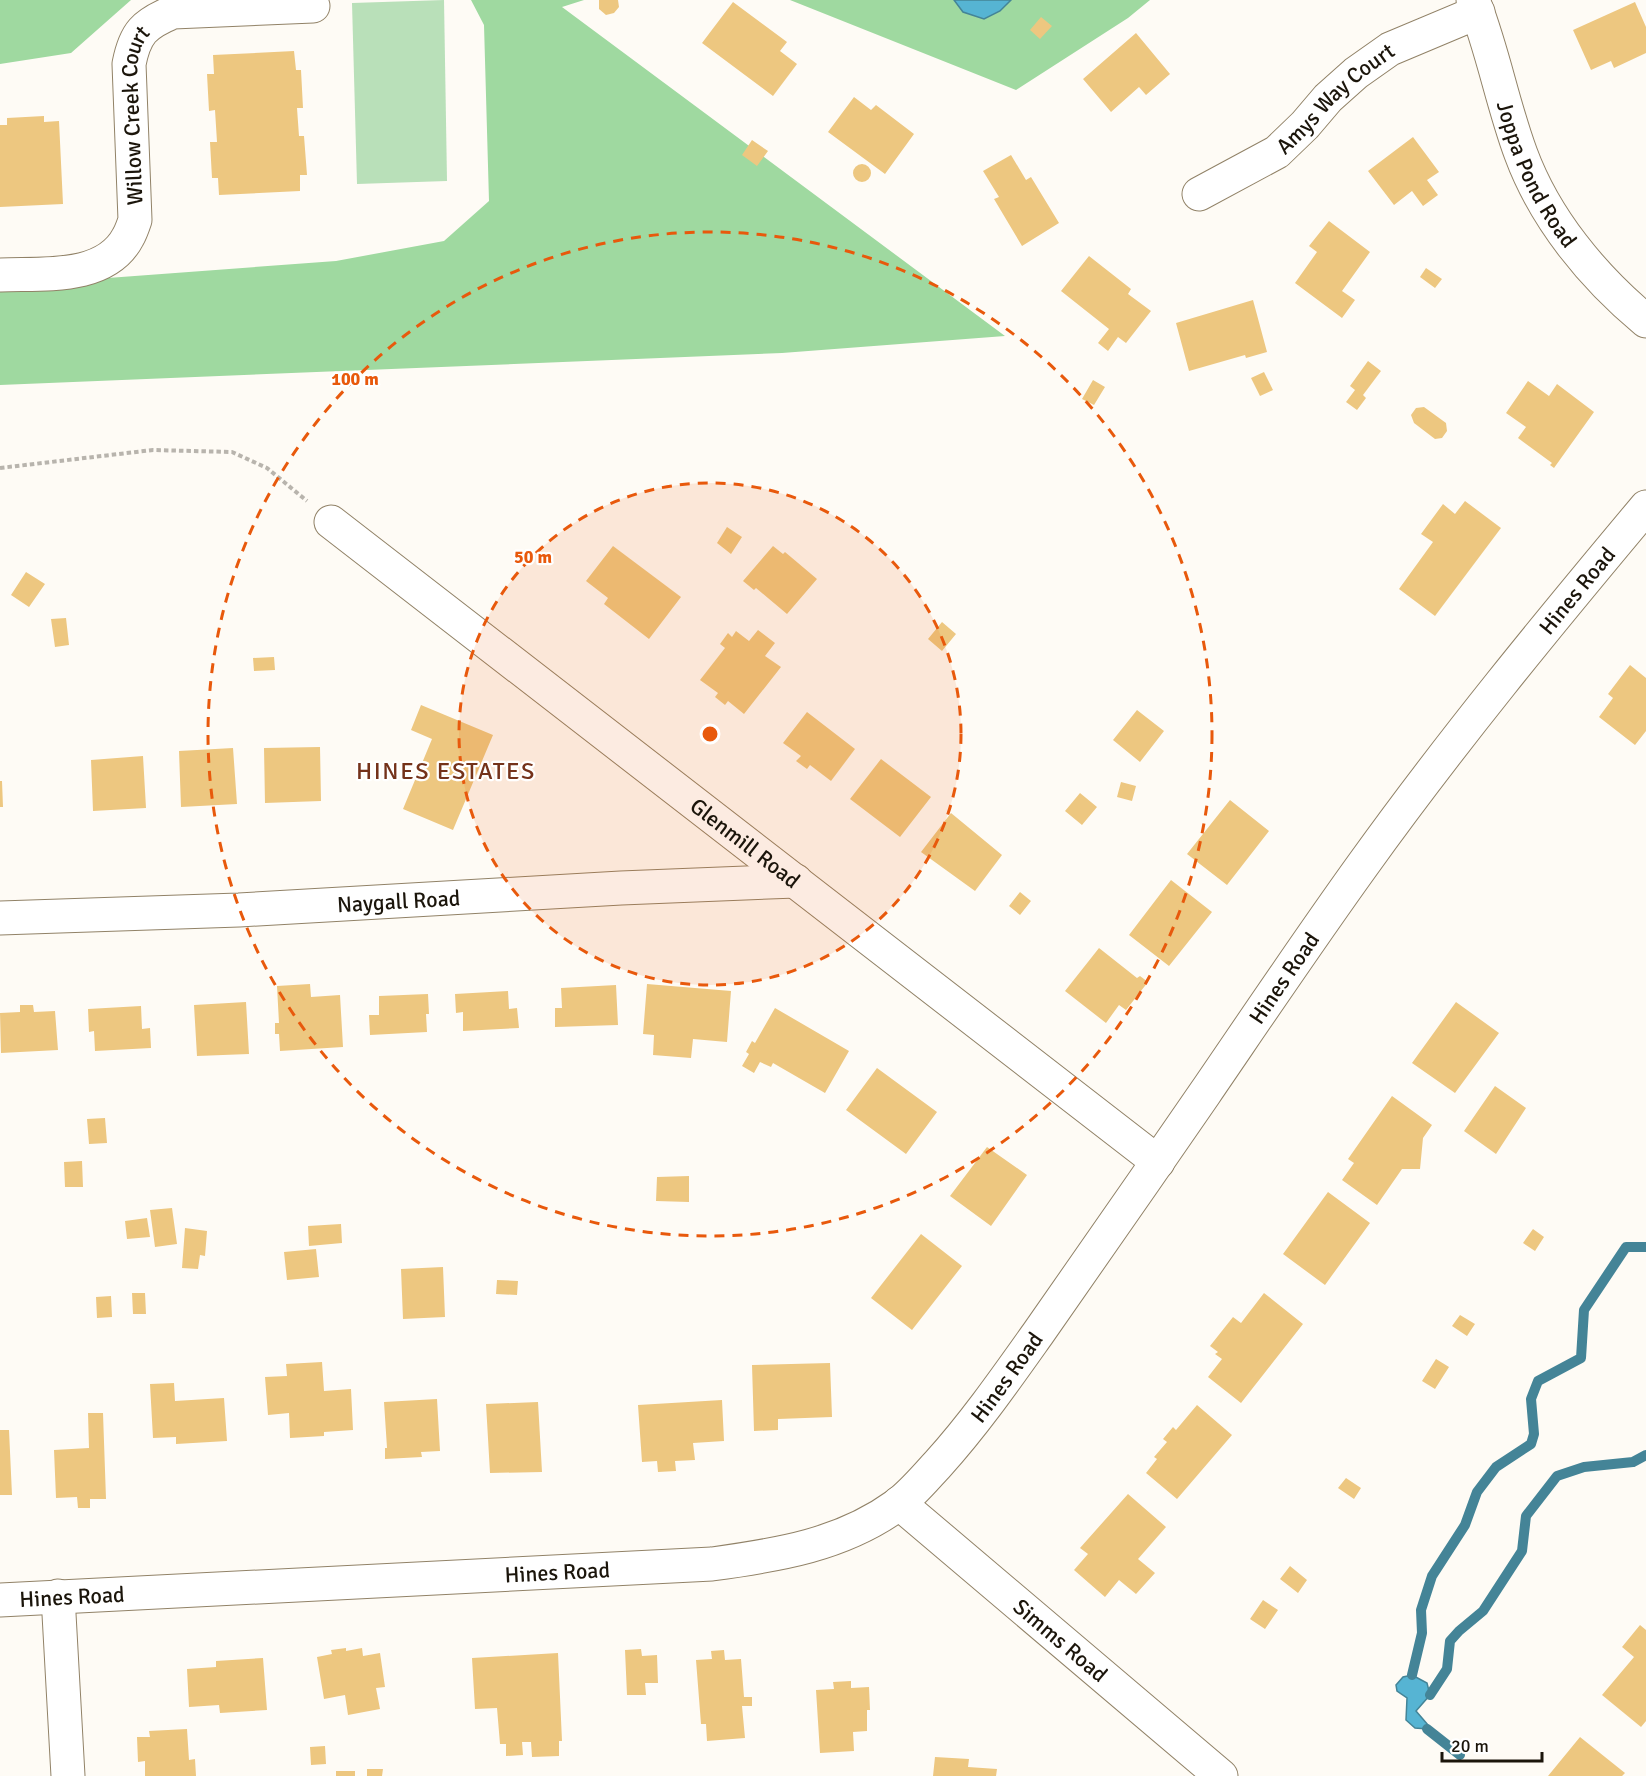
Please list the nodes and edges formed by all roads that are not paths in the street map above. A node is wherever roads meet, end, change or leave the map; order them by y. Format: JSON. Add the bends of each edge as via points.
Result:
{"nodes":[{"id":1,"x":313,"y":6,"type":"dead end"},
{"id":2,"x":1475,"y":6,"type":"edge"},
{"id":3,"x":1199,"y":194,"type":"dead end"},
{"id":4,"x":0,"y":275,"type":"edge"},
{"id":5,"x":1646,"y":321,"type":"edge"},
{"id":6,"x":1646,"y":507,"type":"edge"},
{"id":7,"x":332,"y":522,"type":"road end"},
{"id":8,"x":796,"y":881,"type":"junction"},
{"id":9,"x":0,"y":918,"type":"edge"},
{"id":10,"x":1158,"y":1162,"type":"junction"},
{"id":11,"x":899,"y":1503,"type":"junction"},
{"id":12,"x":58,"y":1596,"type":"junction"},
{"id":13,"x":0,"y":1600,"type":"edge"},
{"id":14,"x":68,"y":1776,"type":"edge"},
{"id":15,"x":1221,"y":1776,"type":"edge"}],
"edges":[{"from":1,"to":4,"type":"street","name":"Willow Creek Court","via":[[173,12],[142,29],[129,64],[135,220],[128,238],[116,253],[99,264],[77,271]]},
{"from":2,"to":3,"type":"street","name":"Amys Way Court","via":[[1390,49],[1328,98],[1277,152]]},
{"from":2,"to":5,"type":"street","name":"Joppa Pond Road","via":[[1521,156],[1539,192],[1577,251]]},
{"from":6,"to":10,"type":"street","name":"Hines Road","via":[[1455,742],[1363,864]]},
{"from":7,"to":8,"type":"street","name":"Glenmill Road"},
{"from":8,"to":9,"type":"street","name":"Naygall Road","via":[[239,910]]},
{"from":8,"to":10,"type":"street","name":"Glenmill Road"},
{"from":10,"to":11,"type":"street","name":"Hines Road","via":[[984,1408],[946,1455]]},
{"from":11,"to":12,"type":"street","name":"Hines Road","via":[[856,1530],[813,1546],[712,1564]]},
{"from":11,"to":15,"type":"street","name":"Simms Road"},
{"from":12,"to":13,"type":"street","name":"Hines Road"},
{"from":12,"to":14,"type":"street"}]}
